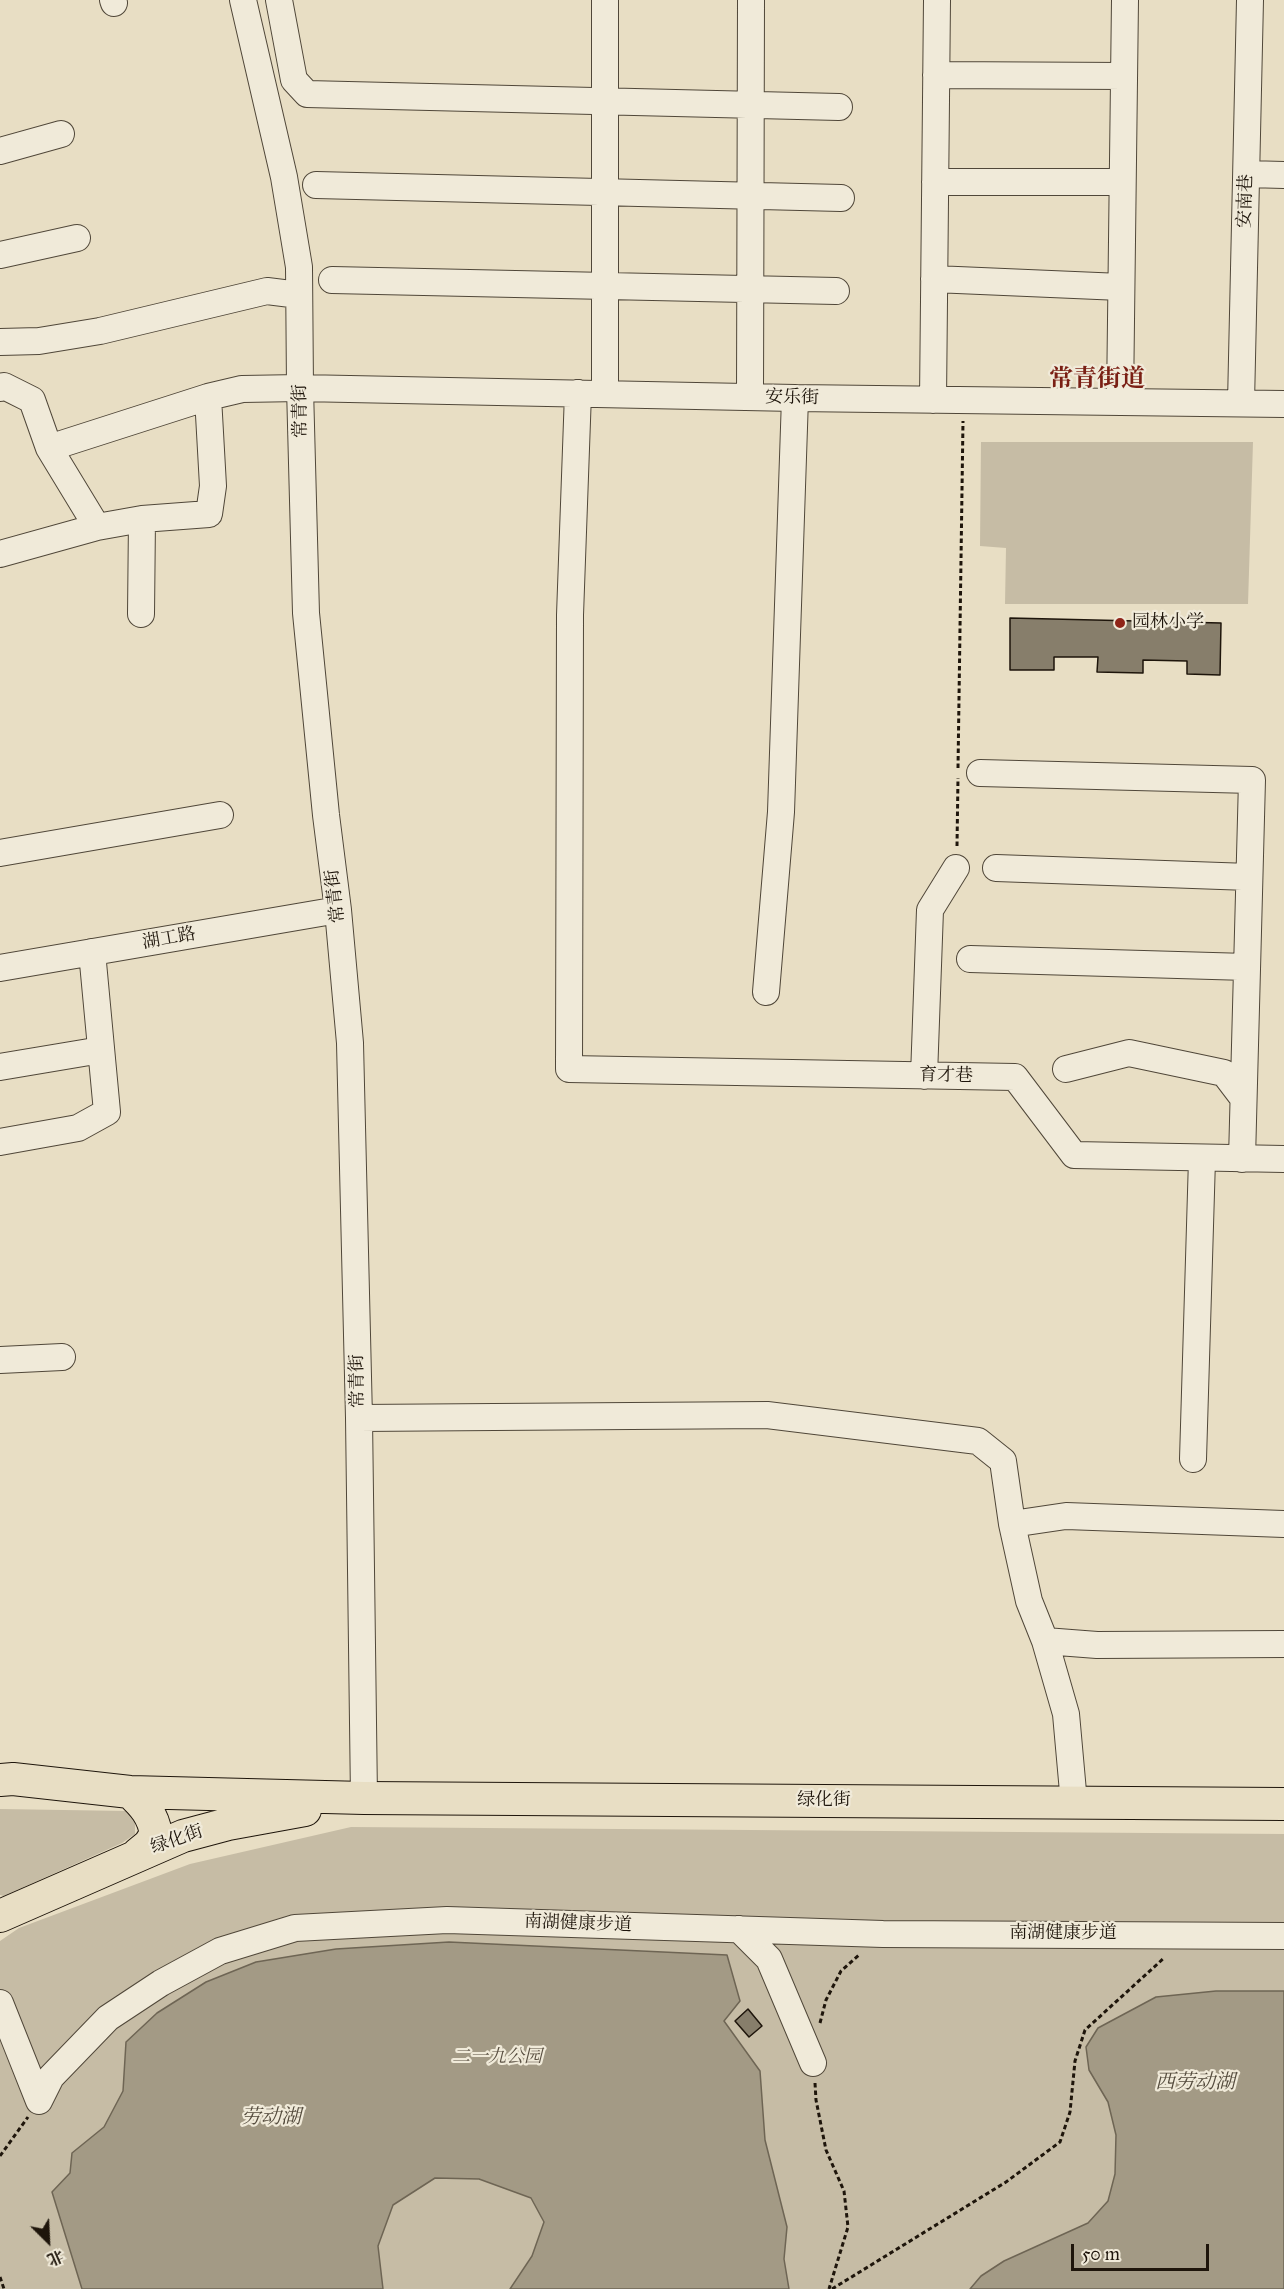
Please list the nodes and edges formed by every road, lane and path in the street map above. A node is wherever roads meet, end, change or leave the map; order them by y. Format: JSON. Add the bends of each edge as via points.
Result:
{"nodes":[{"id":1,"x":243,"y":0,"type":"edge"},
{"id":2,"x":279,"y":0,"type":"edge"},
{"id":3,"x":606,"y":0,"type":"edge"},
{"id":4,"x":751,"y":0,"type":"edge"},
{"id":5,"x":937,"y":0,"type":"edge"},
{"id":6,"x":1125,"y":0,"type":"edge"},
{"id":7,"x":1250,"y":0,"type":"edge"},
{"id":8,"x":936,"y":75,"type":"junction"},
{"id":9,"x":1124,"y":76,"type":"junction"},
{"id":10,"x":605,"y":101,"type":"junction"},
{"id":11,"x":751,"y":105,"type":"junction"},
{"id":12,"x":839,"y":107,"type":"dead end"},
{"id":13,"x":61,"y":134,"type":"dead end"},
{"id":14,"x":0,"y":151,"type":"edge"},
{"id":15,"x":1247,"y":174,"type":"junction"},
{"id":16,"x":1284,"y":175,"type":"edge"},
{"id":17,"x":935,"y":182,"type":"junction"},
{"id":18,"x":1122,"y":182,"type":"junction"},
{"id":19,"x":316,"y":185,"type":"dead end"},
{"id":20,"x":605,"y":192,"type":"junction"},
{"id":21,"x":750,"y":196,"type":"junction"},
{"id":22,"x":841,"y":198,"type":"dead end"},
{"id":23,"x":77,"y":238,"type":"dead end"},
{"id":24,"x":0,"y":255,"type":"edge"},
{"id":25,"x":332,"y":279,"type":"dead end"},
{"id":26,"x":934,"y":279,"type":"junction"},
{"id":27,"x":606,"y":286,"type":"junction"},
{"id":28,"x":1121,"y":286,"type":"junction"},
{"id":29,"x":750,"y":289,"type":"junction"},
{"id":30,"x":836,"y":291,"type":"dead end"},
{"id":31,"x":298,"y":295,"type":"junction"},
{"id":32,"x":0,"y":342,"type":"edge"},
{"id":33,"x":0,"y":388,"type":"edge"},
{"id":34,"x":300,"y":388,"type":"junction"},
{"id":35,"x":578,"y":393,"type":"junction"},
{"id":36,"x":605,"y":394,"type":"junction"},
{"id":37,"x":750,"y":397,"type":"junction"},
{"id":38,"x":208,"y":398,"type":"junction"},
{"id":39,"x":795,"y":398,"type":"junction"},
{"id":40,"x":933,"y":400,"type":"junction"},
{"id":41,"x":964,"y":401,"type":"junction"},
{"id":42,"x":1120,"y":401,"type":"junction"},
{"id":43,"x":1241,"y":403,"type":"junction"},
{"id":44,"x":1284,"y":404,"type":"edge"},
{"id":45,"x":50,"y":448,"type":"junction"},
{"id":46,"x":142,"y":519,"type":"junction"},
{"id":47,"x":97,"y":527,"type":"junction"},
{"id":48,"x":0,"y":554,"type":"edge"},
{"id":49,"x":141,"y":614,"type":"dead end"},
{"id":50,"x":980,"y":773,"type":"dead end"},
{"id":51,"x":220,"y":815,"type":"dead end"},
{"id":52,"x":0,"y":853,"type":"edge"},
{"id":53,"x":956,"y":868,"type":"joint"},
{"id":54,"x":996,"y":868,"type":"dead end"},
{"id":55,"x":1249,"y":877,"type":"junction"},
{"id":56,"x":338,"y":910,"type":"junction"},
{"id":57,"x":92,"y":952,"type":"junction"},
{"id":58,"x":970,"y":959,"type":"dead end"},
{"id":59,"x":1247,"y":967,"type":"junction"},
{"id":60,"x":0,"y":968,"type":"edge"},
{"id":61,"x":766,"y":992,"type":"dead end"},
{"id":62,"x":101,"y":1050,"type":"junction"},
{"id":63,"x":0,"y":1067,"type":"edge"},
{"id":64,"x":1066,"y":1069,"type":"dead end"},
{"id":65,"x":924,"y":1076,"type":"junction"},
{"id":66,"x":1243,"y":1098,"type":"junction"},
{"id":67,"x":0,"y":1142,"type":"edge"},
{"id":68,"x":1202,"y":1159,"type":"junction"},
{"id":69,"x":1242,"y":1159,"type":"junction"},
{"id":70,"x":1284,"y":1160,"type":"edge"},
{"id":71,"x":62,"y":1356,"type":"dead end"},
{"id":72,"x":0,"y":1360,"type":"edge"},
{"id":73,"x":359,"y":1418,"type":"junction"},
{"id":74,"x":1193,"y":1459,"type":"dead end"},
{"id":75,"x":1012,"y":1524,"type":"junction"},
{"id":76,"x":1284,"y":1524,"type":"edge"},
{"id":77,"x":1045,"y":1641,"type":"junction"},
{"id":78,"x":1284,"y":1644,"type":"edge"},
{"id":79,"x":4,"y":1778,"type":"edge"},
{"id":80,"x":130,"y":1792,"type":"junction"},
{"id":81,"x":364,"y":1798,"type":"junction"},
{"id":82,"x":1074,"y":1803,"type":"junction"},
{"id":83,"x":1284,"y":1804,"type":"edge"},
{"id":84,"x":138,"y":1854,"type":"junction"},
{"id":85,"x":6,"y":1910,"type":"edge"},
{"id":86,"x":739,"y":1929,"type":"junction"},
{"id":87,"x":884,"y":1934,"type":"junction"},
{"id":88,"x":1190,"y":1935,"type":"junction"},
{"id":89,"x":1284,"y":1936,"type":"edge"},
{"id":90,"x":0,"y":2003,"type":"edge"},
{"id":91,"x":813,"y":2063,"type":"junction"},
{"id":92,"x":39,"y":2101,"type":"junction"},
{"id":93,"x":0,"y":2156,"type":"edge"},
{"id":94,"x":0,"y":2277,"type":"edge"},
{"id":95,"x":4,"y":2289,"type":"edge"},
{"id":96,"x":831,"y":2289,"type":"edge"}],
"edges":[{"from":1,"to":31,"type":"street","name":"常青街","via":[[284,177],[299,267]]},
{"from":2,"to":10,"type":"street","via":[[294,80],[307,94]]},
{"from":3,"to":10,"type":"street"},
{"from":4,"to":11,"type":"street"},
{"from":5,"to":8,"type":"street"},
{"from":6,"to":9,"type":"street"},
{"from":7,"to":15,"type":"street","name":"安南巷"},
{"from":8,"to":9,"type":"street"},
{"from":8,"to":17,"type":"street"},
{"from":9,"to":18,"type":"street"},
{"from":10,"to":11,"type":"street"},
{"from":10,"to":20,"type":"street"},
{"from":11,"to":12,"type":"street"},
{"from":11,"to":21,"type":"street"},
{"from":13,"to":14,"type":"street"},
{"from":15,"to":16,"type":"street"},
{"from":15,"to":43,"type":"street","name":"安南巷"},
{"from":17,"to":18,"type":"street"},
{"from":17,"to":26,"type":"street"},
{"from":18,"to":28,"type":"street"},
{"from":19,"to":20,"type":"street"},
{"from":20,"to":21,"type":"street"},
{"from":20,"to":27,"type":"street"},
{"from":21,"to":22,"type":"street"},
{"from":21,"to":29,"type":"street"},
{"from":23,"to":24,"type":"street"},
{"from":25,"to":27,"type":"street"},
{"from":26,"to":28,"type":"street"},
{"from":26,"to":40,"type":"street"},
{"from":27,"to":29,"type":"street"},
{"from":27,"to":36,"type":"street"},
{"from":28,"to":42,"type":"street"},
{"from":29,"to":30,"type":"street"},
{"from":29,"to":37,"type":"street"},
{"from":31,"to":32,"type":"street","via":[[267,291],[100,331],[39,341]]},
{"from":31,"to":34,"type":"street","name":"常青街"},
{"from":33,"to":45,"type":"street","via":[[4,386],[32,400]]},
{"from":34,"to":35,"type":"street","name":"安乐街"},
{"from":34,"to":38,"type":"street","name":"安乐街","via":[[242,389]]},
{"from":34,"to":56,"type":"street","name":"常青街","via":[[306,613]]},
{"from":35,"to":36,"type":"street","name":"安乐街"},
{"from":35,"to":65,"type":"street","name":"育才巷","via":[[570,615],[569,1069]]},
{"from":36,"to":37,"type":"street","name":"安乐街"},
{"from":37,"to":39,"type":"street","name":"安乐街"},
{"from":38,"to":45,"type":"street","name":"安乐街"},
{"from":38,"to":46,"type":"street","via":[[213,486],[209,514]]},
{"from":39,"to":40,"type":"street","name":"安乐街"},
{"from":39,"to":61,"type":"street","via":[[781,812]]},
{"from":40,"to":41,"type":"street","name":"安乐街"},
{"from":41,"to":42,"type":"street","name":"安乐街"},
{"from":41,"to":53,"type":"path"},
{"from":42,"to":43,"type":"street","name":"安乐街"},
{"from":43,"to":44,"type":"street","name":"安乐街"},
{"from":45,"to":47,"type":"street"},
{"from":46,"to":47,"type":"street"},
{"from":46,"to":49,"type":"street"},
{"from":47,"to":48,"type":"street"},
{"from":50,"to":55,"type":"street","via":[[1252,780]]},
{"from":51,"to":52,"type":"street"},
{"from":53,"to":65,"type":"street","via":[[930,910]]},
{"from":54,"to":55,"type":"street"},
{"from":55,"to":59,"type":"street"},
{"from":56,"to":57,"type":"street","name":"湖工路"},
{"from":56,"to":73,"type":"street","name":"常青街","via":[[350,1043]]},
{"from":57,"to":60,"type":"street","name":"湖工路"},
{"from":57,"to":62,"type":"street"},
{"from":58,"to":59,"type":"street"},
{"from":59,"to":66,"type":"street"},
{"from":62,"to":63,"type":"street"},
{"from":62,"to":67,"type":"street","via":[[107,1112],[78,1128]]},
{"from":64,"to":66,"type":"street","via":[[1129,1053],[1224,1073]]},
{"from":65,"to":68,"type":"street","name":"育才巷","via":[[1015,1077],[1074,1155]]},
{"from":66,"to":69,"type":"street"},
{"from":68,"to":69,"type":"street","name":"育才巷"},
{"from":68,"to":74,"type":"street"},
{"from":69,"to":70,"type":"street","name":"育才巷"},
{"from":71,"to":72,"type":"street"},
{"from":73,"to":75,"type":"street","via":[[767,1415],[978,1441],[1003,1461]]},
{"from":73,"to":81,"type":"street","name":"常青街"},
{"from":75,"to":76,"type":"street","via":[[1066,1516]]},
{"from":75,"to":77,"type":"street","via":[[1029,1601]]},
{"from":77,"to":78,"type":"street","via":[[1097,1645]]},
{"from":77,"to":82,"type":"street","via":[[1066,1714]]},
{"from":79,"to":80,"type":"main road","name":"绿化街"},
{"from":80,"to":81,"type":"main road","name":"绿化街"},
{"from":80,"to":84,"type":"main road","via":[[148,1809],[156,1834]]},
{"from":81,"to":82,"type":"main road","name":"绿化街"},
{"from":81,"to":84,"type":"main road","name":"绿化街","via":[[228,1824]]},
{"from":82,"to":83,"type":"main road","name":"绿化街"},
{"from":84,"to":85,"type":"main road","name":"绿化街"},
{"from":86,"to":87,"type":"street","name":"南湖健康步道"},
{"from":86,"to":91,"type":"street","via":[[770,1959]]},
{"from":86,"to":92,"type":"street","name":"南湖健康步道","via":[[447,1920],[295,1928],[220,1951],[108,2018],[51,2077]]},
{"from":87,"to":88,"type":"street","name":"南湖健康步道"},
{"from":87,"to":91,"type":"path","via":[[841,1971],[826,2000]]},
{"from":88,"to":89,"type":"street","name":"南湖健康步道"},
{"from":88,"to":96,"type":"path","via":[[1086,2030],[1075,2061],[1070,2112],[1060,2142],[1006,2182]]},
{"from":90,"to":92,"type":"street"},
{"from":91,"to":96,"type":"path","via":[[826,2150],[844,2191],[848,2227]]},
{"from":92,"to":93,"type":"path"},
{"from":94,"to":95,"type":"path"}]}
